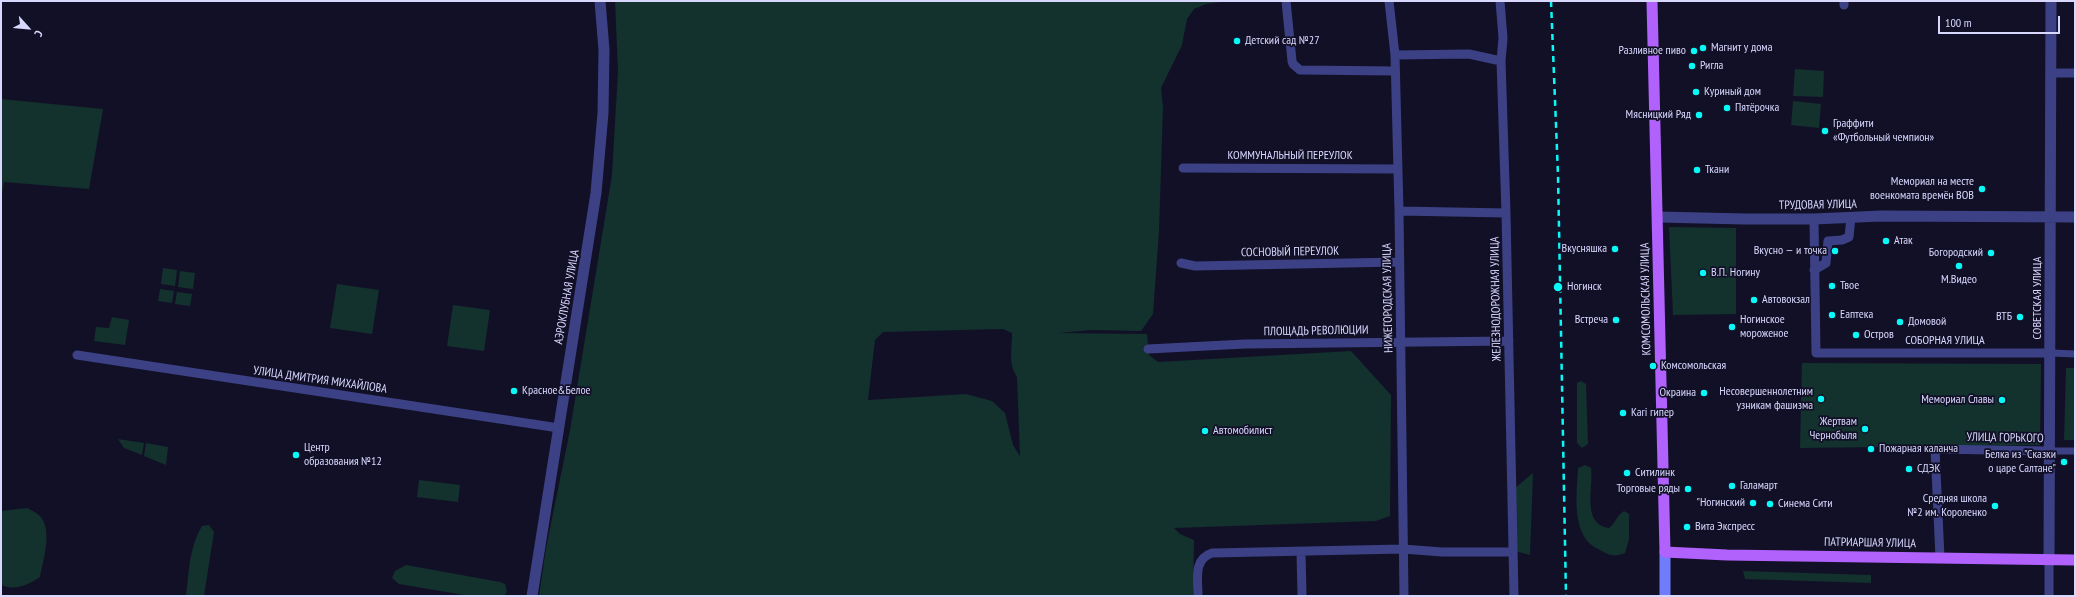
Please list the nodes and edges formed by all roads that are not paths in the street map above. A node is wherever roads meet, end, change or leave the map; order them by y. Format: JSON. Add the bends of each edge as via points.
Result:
{"nodes":[{"id":1,"x":600,"y":1,"type":"edge"},
{"id":2,"x":1286,"y":1,"type":"edge"},
{"id":3,"x":1389,"y":1,"type":"edge"},
{"id":4,"x":1500,"y":1,"type":"edge"},
{"id":5,"x":1652,"y":1,"type":"edge"},
{"id":6,"x":2051,"y":1,"type":"edge"},
{"id":7,"x":1395,"y":55,"type":"junction"},
{"id":8,"x":1501,"y":61,"type":"junction"},
{"id":9,"x":1395,"y":71,"type":"junction"},
{"id":10,"x":2051,"y":73,"type":"junction"},
{"id":11,"x":2075,"y":73,"type":"edge"},
{"id":12,"x":1183,"y":168,"type":"dead end"},
{"id":13,"x":1398,"y":169,"type":"junction"},
{"id":14,"x":1399,"y":211,"type":"junction"},
{"id":15,"x":1506,"y":213,"type":"junction"},
{"id":16,"x":1658,"y":217,"type":"junction"},
{"id":17,"x":1851,"y":217,"type":"junction"},
{"id":18,"x":2075,"y":217,"type":"edge"},
{"id":19,"x":2051,"y":218,"type":"junction"},
{"id":20,"x":1814,"y":219,"type":"junction"},
{"id":21,"x":1399,"y":262,"type":"junction"},
{"id":22,"x":1181,"y":263,"type":"dead end"},
{"id":23,"x":1814,"y":270,"type":"junction"},
{"id":24,"x":1509,"y":341,"type":"junction"},
{"id":25,"x":1400,"y":342,"type":"junction"},
{"id":26,"x":1148,"y":349,"type":"dead end"},
{"id":27,"x":2051,"y":353,"type":"junction"},
{"id":28,"x":2075,"y":354,"type":"edge"},
{"id":29,"x":78,"y":355,"type":"dead end"},
{"id":30,"x":559,"y":428,"type":"junction"},
{"id":31,"x":2049,"y":451,"type":"junction"},
{"id":32,"x":2075,"y":451,"type":"edge"},
{"id":33,"x":1403,"y":549,"type":"junction"},
{"id":34,"x":1301,"y":552,"type":"junction"},
{"id":35,"x":1513,"y":552,"type":"junction"},
{"id":36,"x":1664,"y":552,"type":"junction"},
{"id":37,"x":1940,"y":558,"type":"junction"},
{"id":38,"x":2049,"y":560,"type":"junction"},
{"id":39,"x":2075,"y":560,"type":"edge"},
{"id":40,"x":532,"y":596,"type":"edge"},
{"id":41,"x":1198,"y":596,"type":"edge"},
{"id":42,"x":1302,"y":596,"type":"edge"},
{"id":43,"x":1404,"y":596,"type":"edge"},
{"id":44,"x":1514,"y":596,"type":"edge"},
{"id":45,"x":1665,"y":596,"type":"edge"},
{"id":46,"x":2049,"y":596,"type":"edge"}],
"edges":[{"from":1,"to":30,"type":"street","name":"АЭРОКЛУБНАЯ УЛИЦА","via":[[604,50],[603,113],[596,193]]},
{"from":2,"to":9,"type":"street","via":[[1292,61],[1296,68],[1304,72]]},
{"from":3,"to":7,"type":"street","name":"НИЖЕГОРОДСКАЯ УЛИЦА"},
{"from":4,"to":8,"type":"street","name":"ЖЕЛЕЗНОДОРОЖНАЯ УЛИЦА","via":[[1503,38]]},
{"from":5,"to":16,"type":"main road","name":"КОМСОМОЛЬСКАЯ УЛИЦА"},
{"from":6,"to":10,"type":"street","name":"СОВЕТСКАЯ УЛИЦА"},
{"from":7,"to":8,"type":"street","via":[[1469,54]]},
{"from":7,"to":9,"type":"street","name":"НИЖЕГОРОДСКАЯ УЛИЦА"},
{"from":8,"to":15,"type":"street","name":"ЖЕЛЕЗНОДОРОЖНАЯ УЛИЦА"},
{"from":9,"to":13,"type":"street","name":"НИЖЕГОРОДСКАЯ УЛИЦА"},
{"from":10,"to":11,"type":"street"},
{"from":10,"to":19,"type":"street","name":"СОВЕТСКАЯ УЛИЦА"},
{"from":12,"to":13,"type":"street","name":"КОММУНАЛЬНЫЙ ПЕРЕУЛОК"},
{"from":13,"to":14,"type":"street","name":"НИЖЕГОРОДСКАЯ УЛИЦА"},
{"from":14,"to":15,"type":"street"},
{"from":14,"to":21,"type":"street","name":"НИЖЕГОРОДСКАЯ УЛИЦА"},
{"from":15,"to":24,"type":"street","name":"ЖЕЛЕЗНОДОРОЖНАЯ УЛИЦА"},
{"from":16,"to":20,"type":"street","name":"ТРУДОВАЯ УЛИЦА"},
{"from":16,"to":36,"type":"main road","name":"КОМСОМОЛЬСКАЯ УЛИЦА"},
{"from":17,"to":19,"type":"street","name":"ТРУДОВАЯ УЛИЦА"},
{"from":17,"to":20,"type":"street","name":"ТРУДОВАЯ УЛИЦА"},
{"from":17,"to":23,"type":"street","via":[[1849,237],[1828,241],[1826,263]]},
{"from":18,"to":19,"type":"street","name":"ТРУДОВАЯ УЛИЦА"},
{"from":19,"to":27,"type":"street","name":"СОВЕТСКАЯ УЛИЦА"},
{"from":20,"to":23,"type":"street"},
{"from":21,"to":22,"type":"street","name":"СОСНОВЫЙ ПЕРЕУЛОК","via":[[1195,266]]},
{"from":21,"to":25,"type":"street","name":"НИЖЕГОРОДСКАЯ УЛИЦА"},
{"from":23,"to":27,"type":"street","name":"СОБОРНАЯ УЛИЦА","via":[[1816,353]]},
{"from":24,"to":25,"type":"street","name":"ПЛОЩАДЬ РЕВОЛЮЦИИ"},
{"from":24,"to":35,"type":"street","name":"ЖЕЛЕЗНОДОРОЖНАЯ УЛИЦА"},
{"from":25,"to":26,"type":"street","name":"ПЛОЩАДЬ РЕВОЛЮЦИИ","via":[[1246,344]]},
{"from":25,"to":33,"type":"street","name":"НИЖЕГОРОДСКАЯ УЛИЦА"},
{"from":27,"to":28,"type":"street","name":"СОБОРНАЯ УЛИЦА"},
{"from":27,"to":31,"type":"street","name":"СОВЕТСКАЯ УЛИЦА"},
{"from":29,"to":30,"type":"street","name":"УЛИЦА ДМИТРИЯ МИХАЙЛОВА"},
{"from":30,"to":40,"type":"street","name":"АЭРОКЛУБНАЯ УЛИЦА"},
{"from":31,"to":32,"type":"street","name":"УЛИЦА ГОРЬКОГО"},
{"from":31,"to":37,"type":"street","name":"УЛИЦА ГОРЬКОГО","via":[[1935,449]]},
{"from":31,"to":38,"type":"street","name":"СОВЕТСКАЯ УЛИЦА"},
{"from":33,"to":34,"type":"street"},
{"from":33,"to":35,"type":"street"},
{"from":33,"to":43,"type":"street","name":"НИЖЕГОРОДСКАЯ УЛИЦА"},
{"from":34,"to":41,"type":"street","via":[[1212,553],[1202,559],[1198,571]]},
{"from":34,"to":42,"type":"street"},
{"from":35,"to":44,"type":"street","name":"ЖЕЛЕЗНОДОРОЖНАЯ УЛИЦА"},
{"from":36,"to":37,"type":"main road","name":"ПАТРИАРШАЯ УЛИЦА"},
{"from":36,"to":45,"type":"main road","name":"КОМСОМОЛЬСКАЯ УЛИЦА"},
{"from":37,"to":38,"type":"main road","name":"ПАТРИАРШАЯ УЛИЦА"},
{"from":38,"to":39,"type":"main road","name":"ПАТРИАРШАЯ УЛИЦА"},
{"from":38,"to":46,"type":"street","name":"СОВЕТСКАЯ УЛИЦА"}]}
